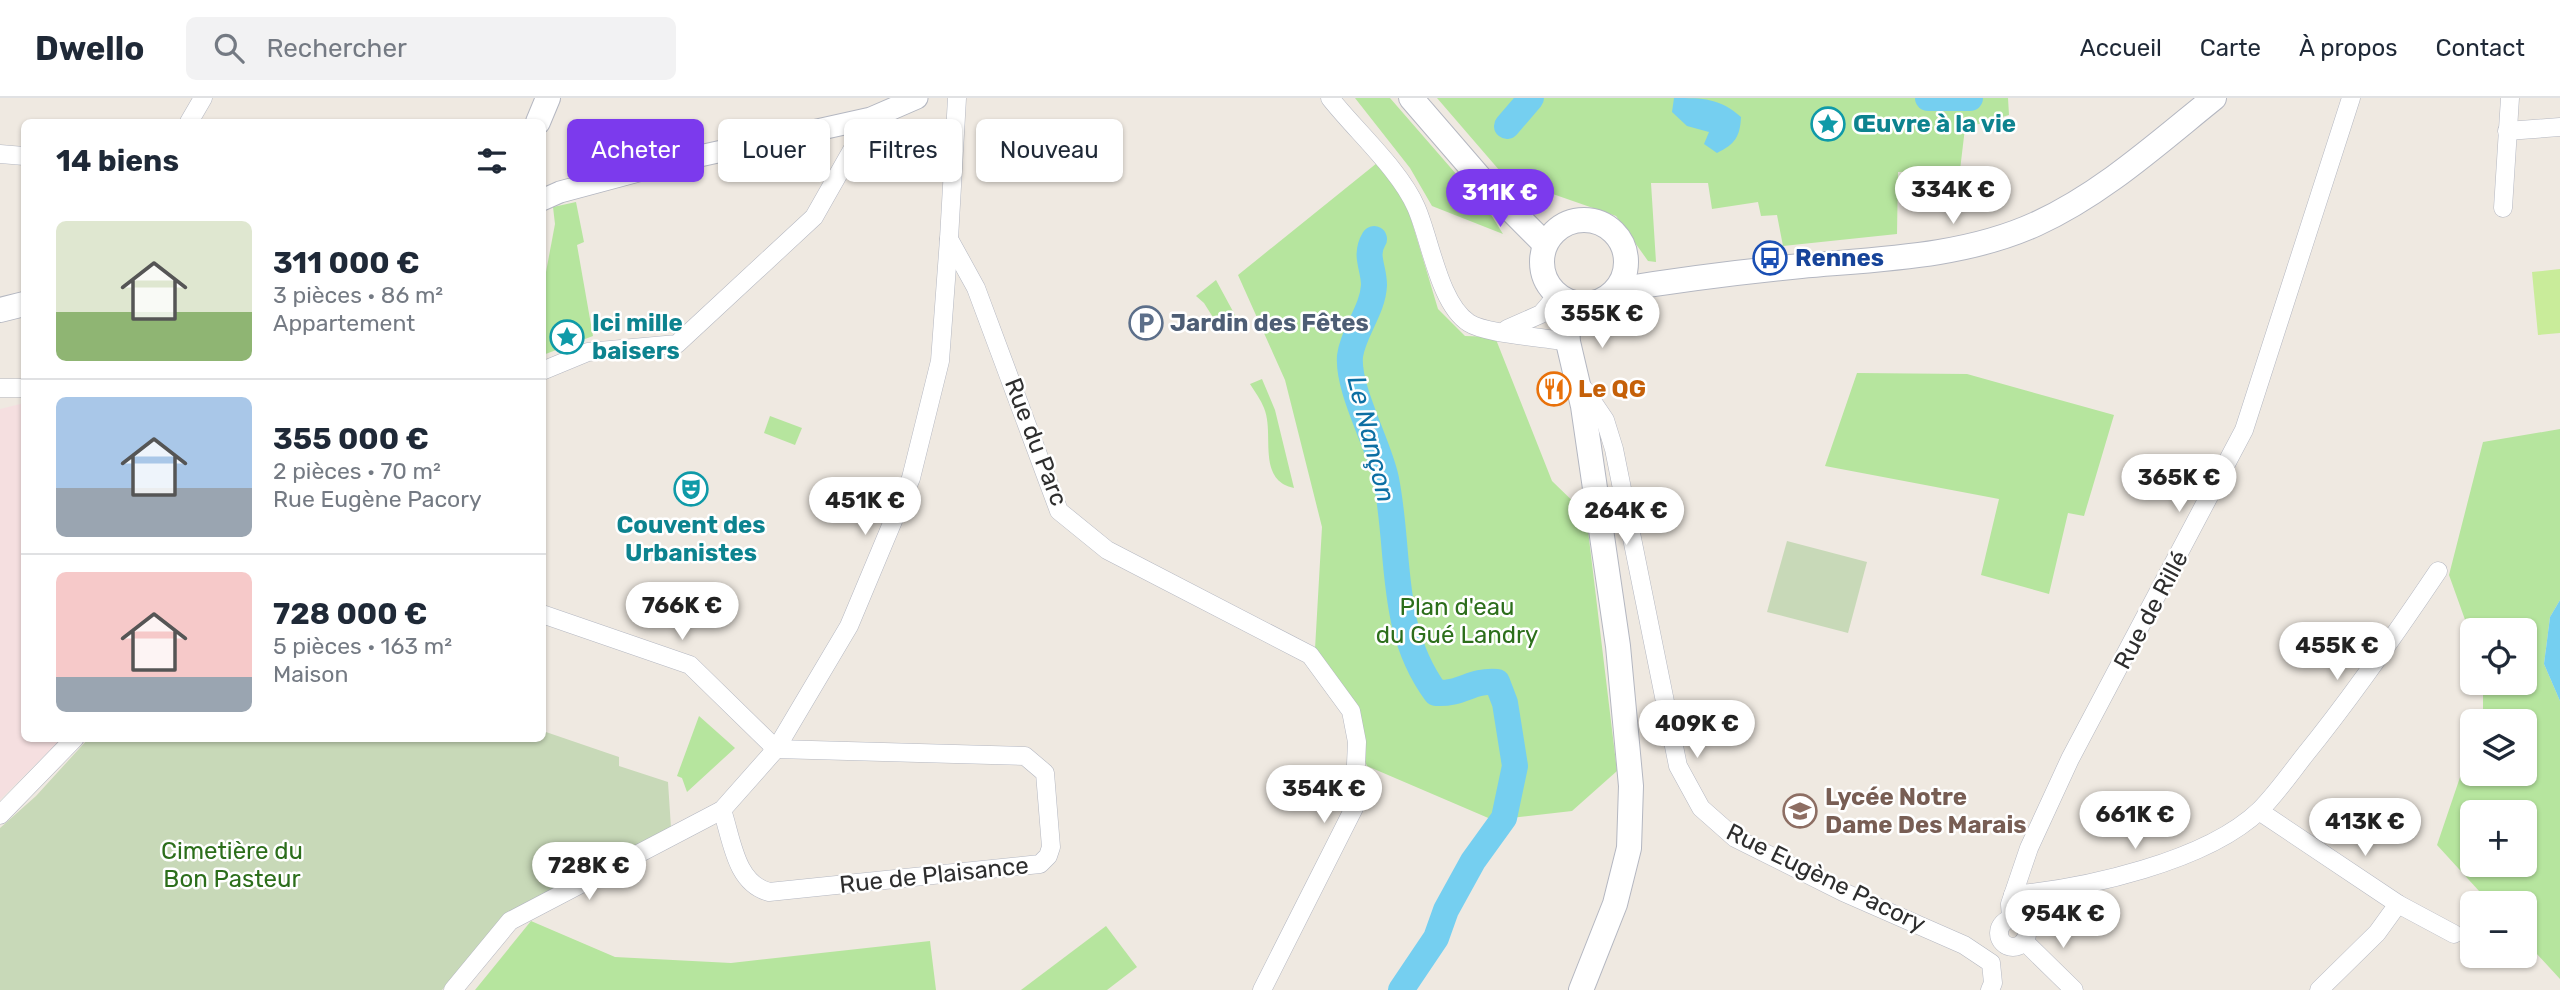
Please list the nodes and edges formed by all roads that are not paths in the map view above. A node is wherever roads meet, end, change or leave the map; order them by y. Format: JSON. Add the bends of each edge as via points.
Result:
{"nodes":[{"id":1,"x":203,"y":98,"type":"edge"},
{"id":2,"x":548,"y":98,"type":"edge"},
{"id":3,"x":917,"y":98,"type":"edge"},
{"id":4,"x":957,"y":98,"type":"edge"},
{"id":5,"x":1331,"y":98,"type":"edge"},
{"id":6,"x":1411,"y":98,"type":"edge"},
{"id":7,"x":2214,"y":98,"type":"edge"},
{"id":8,"x":2351,"y":98,"type":"edge"},
{"id":9,"x":2510,"y":98,"type":"edge"},
{"id":10,"x":191,"y":119,"type":"edge"},
{"id":11,"x":539,"y":119,"type":"edge"},
{"id":12,"x":862,"y":119,"type":"edge"},
{"id":13,"x":844,"y":123,"type":"edge"},
{"id":14,"x":2560,"y":127,"type":"edge"},
{"id":15,"x":2507,"y":131,"type":"junction"},
{"id":16,"x":0,"y":154,"type":"edge"},
{"id":17,"x":21,"y":156,"type":"edge"},
{"id":18,"x":844,"y":164,"type":"edge"},
{"id":19,"x":546,"y":198,"type":"edge"},
{"id":20,"x":2503,"y":208,"type":"dead end"},
{"id":21,"x":1552,"y":235,"type":"junction"},
{"id":22,"x":949,"y":239,"type":"junction"},
{"id":23,"x":1626,"y":266,"type":"junction"},
{"id":24,"x":1667,"y":282,"type":"junction"},
{"id":25,"x":1616,"y":290,"type":"junction"},
{"id":26,"x":1561,"y":298,"type":"junction"},
{"id":27,"x":1590,"y":304,"type":"junction"},
{"id":28,"x":21,"y":305,"type":"edge"},
{"id":29,"x":0,"y":310,"type":"edge"},
{"id":30,"x":1504,"y":331,"type":"junction"},
{"id":31,"x":1568,"y":342,"type":"junction"},
{"id":32,"x":546,"y":370,"type":"edge"},
{"id":33,"x":0,"y":388,"type":"edge"},
{"id":34,"x":21,"y":388,"type":"edge"},
{"id":35,"x":1583,"y":398,"type":"junction"},
{"id":36,"x":2438,"y":571,"type":"dead end"},
{"id":37,"x":546,"y":615,"type":"edge"},
{"id":38,"x":71,"y":742,"type":"edge"},
{"id":39,"x":776,"y":749,"type":"junction"},
{"id":40,"x":722,"y":810,"type":"junction"},
{"id":41,"x":2259,"y":811,"type":"junction"},
{"id":42,"x":0,"y":815,"type":"edge"},
{"id":43,"x":2013,"y":895,"type":"junction"},
{"id":44,"x":2398,"y":904,"type":"junction"},
{"id":45,"x":2011,"y":918,"type":"junction"},
{"id":46,"x":2454,"y":934,"type":"dead end"},
{"id":47,"x":2011,"y":940,"type":"junction"},
{"id":48,"x":1970,"y":949,"type":"junction"},
{"id":49,"x":1992,"y":963,"type":"junction"},
{"id":50,"x":1992,"y":986,"type":"edge"},
{"id":51,"x":453,"y":990,"type":"edge"},
{"id":52,"x":1262,"y":990,"type":"edge"},
{"id":53,"x":1581,"y":990,"type":"edge"},
{"id":54,"x":2074,"y":990,"type":"edge"},
{"id":55,"x":2319,"y":990,"type":"edge"}],
"edges":[{"from":1,"to":10,"type":"street"},
{"from":2,"to":11,"type":"main road"},
{"from":3,"to":12,"type":"street"},
{"from":4,"to":22,"type":"street"},
{"from":5,"to":30,"type":"street","via":[[1403,184],[1416,207],[1447,294],[1461,317],[1481,328]]},
{"from":6,"to":21,"type":"main road","via":[[1488,186]]},
{"from":7,"to":24,"type":"main road","via":[[2073,205],[1995,240],[1863,261]]},
{"from":8,"to":43,"type":"street","name":"Rue de Rillé","via":[[2244,430],[2070,760],[2029,848]]},
{"from":9,"to":15,"type":"street"},
{"from":13,"to":19,"type":"street","via":[[668,163]]},
{"from":14,"to":15,"type":"street"},
{"from":15,"to":20,"type":"street"},
{"from":16,"to":17,"type":"street"},
{"from":18,"to":32,"type":"street","via":[[814,216],[677,344],[588,352]]},
{"from":21,"to":23,"type":"main road","via":[[1586,219],[1612,229],[1620,240]]},
{"from":21,"to":26,"type":"main road","via":[[1542,272]]},
{"from":22,"to":39,"type":"street","via":[[940,361],[911,478],[849,626]]},
{"from":22,"to":52,"type":"street","name":"Rue du Parc","via":[[976,288],[1059,511],[1107,550],[1310,655],[1351,711],[1357,742],[1354,808]]},
{"from":23,"to":24,"type":"main road"},
{"from":23,"to":25,"type":"main road"},
{"from":24,"to":25,"type":"main road"},
{"from":25,"to":27,"type":"main road"},
{"from":26,"to":27,"type":"main road"},
{"from":26,"to":30,"type":"street","via":[[1541,314]]},
{"from":26,"to":31,"type":"main road"},
{"from":27,"to":35,"type":"main road","name":"Rue Eugène Pacory","via":[[1578,343]]},
{"from":28,"to":29,"type":"main road"},
{"from":30,"to":31,"type":"street"},
{"from":31,"to":35,"type":"main road"},
{"from":33,"to":34,"type":"street"},
{"from":35,"to":48,"type":"street","name":"Rue Eugène Pacory","via":[[1605,420],[1614,449],[1678,766],[1701,808],[1735,838]]},
{"from":35,"to":53,"type":"main road","via":[[1618,646],[1631,786],[1629,848],[1615,904]]},
{"from":36,"to":41,"type":"street","via":[[2379,659]]},
{"from":37,"to":39,"type":"street","via":[[690,665]]},
{"from":38,"to":42,"type":"street"},
{"from":39,"to":40,"type":"street"},
{"from":39,"to":40,"type":"street","name":"Rue de Plaisance","via":[[1026,756],[1045,773],[1048,856],[1040,864],[769,892],[755,888],[743,876]]},
{"from":40,"to":51,"type":"street","via":[[510,921]]},
{"from":41,"to":43,"type":"street","via":[[2212,842],[2158,865],[2090,884]]},
{"from":41,"to":44,"type":"street"},
{"from":43,"to":45,"type":"street","name":"Rue de Rillé"},
{"from":44,"to":46,"type":"street"},
{"from":44,"to":55,"type":"street","via":[[2377,933]]},
{"from":45,"to":47,"type":"street","via":[[2003,922]]},
{"from":45,"to":47,"type":"street","via":[[2026,926]]},
{"from":47,"to":48,"type":"street"},
{"from":47,"to":49,"type":"street"},
{"from":47,"to":54,"type":"street"},
{"from":48,"to":49,"type":"street","name":"Rue Eugène Pacory"},
{"from":49,"to":50,"type":"street"}]}
